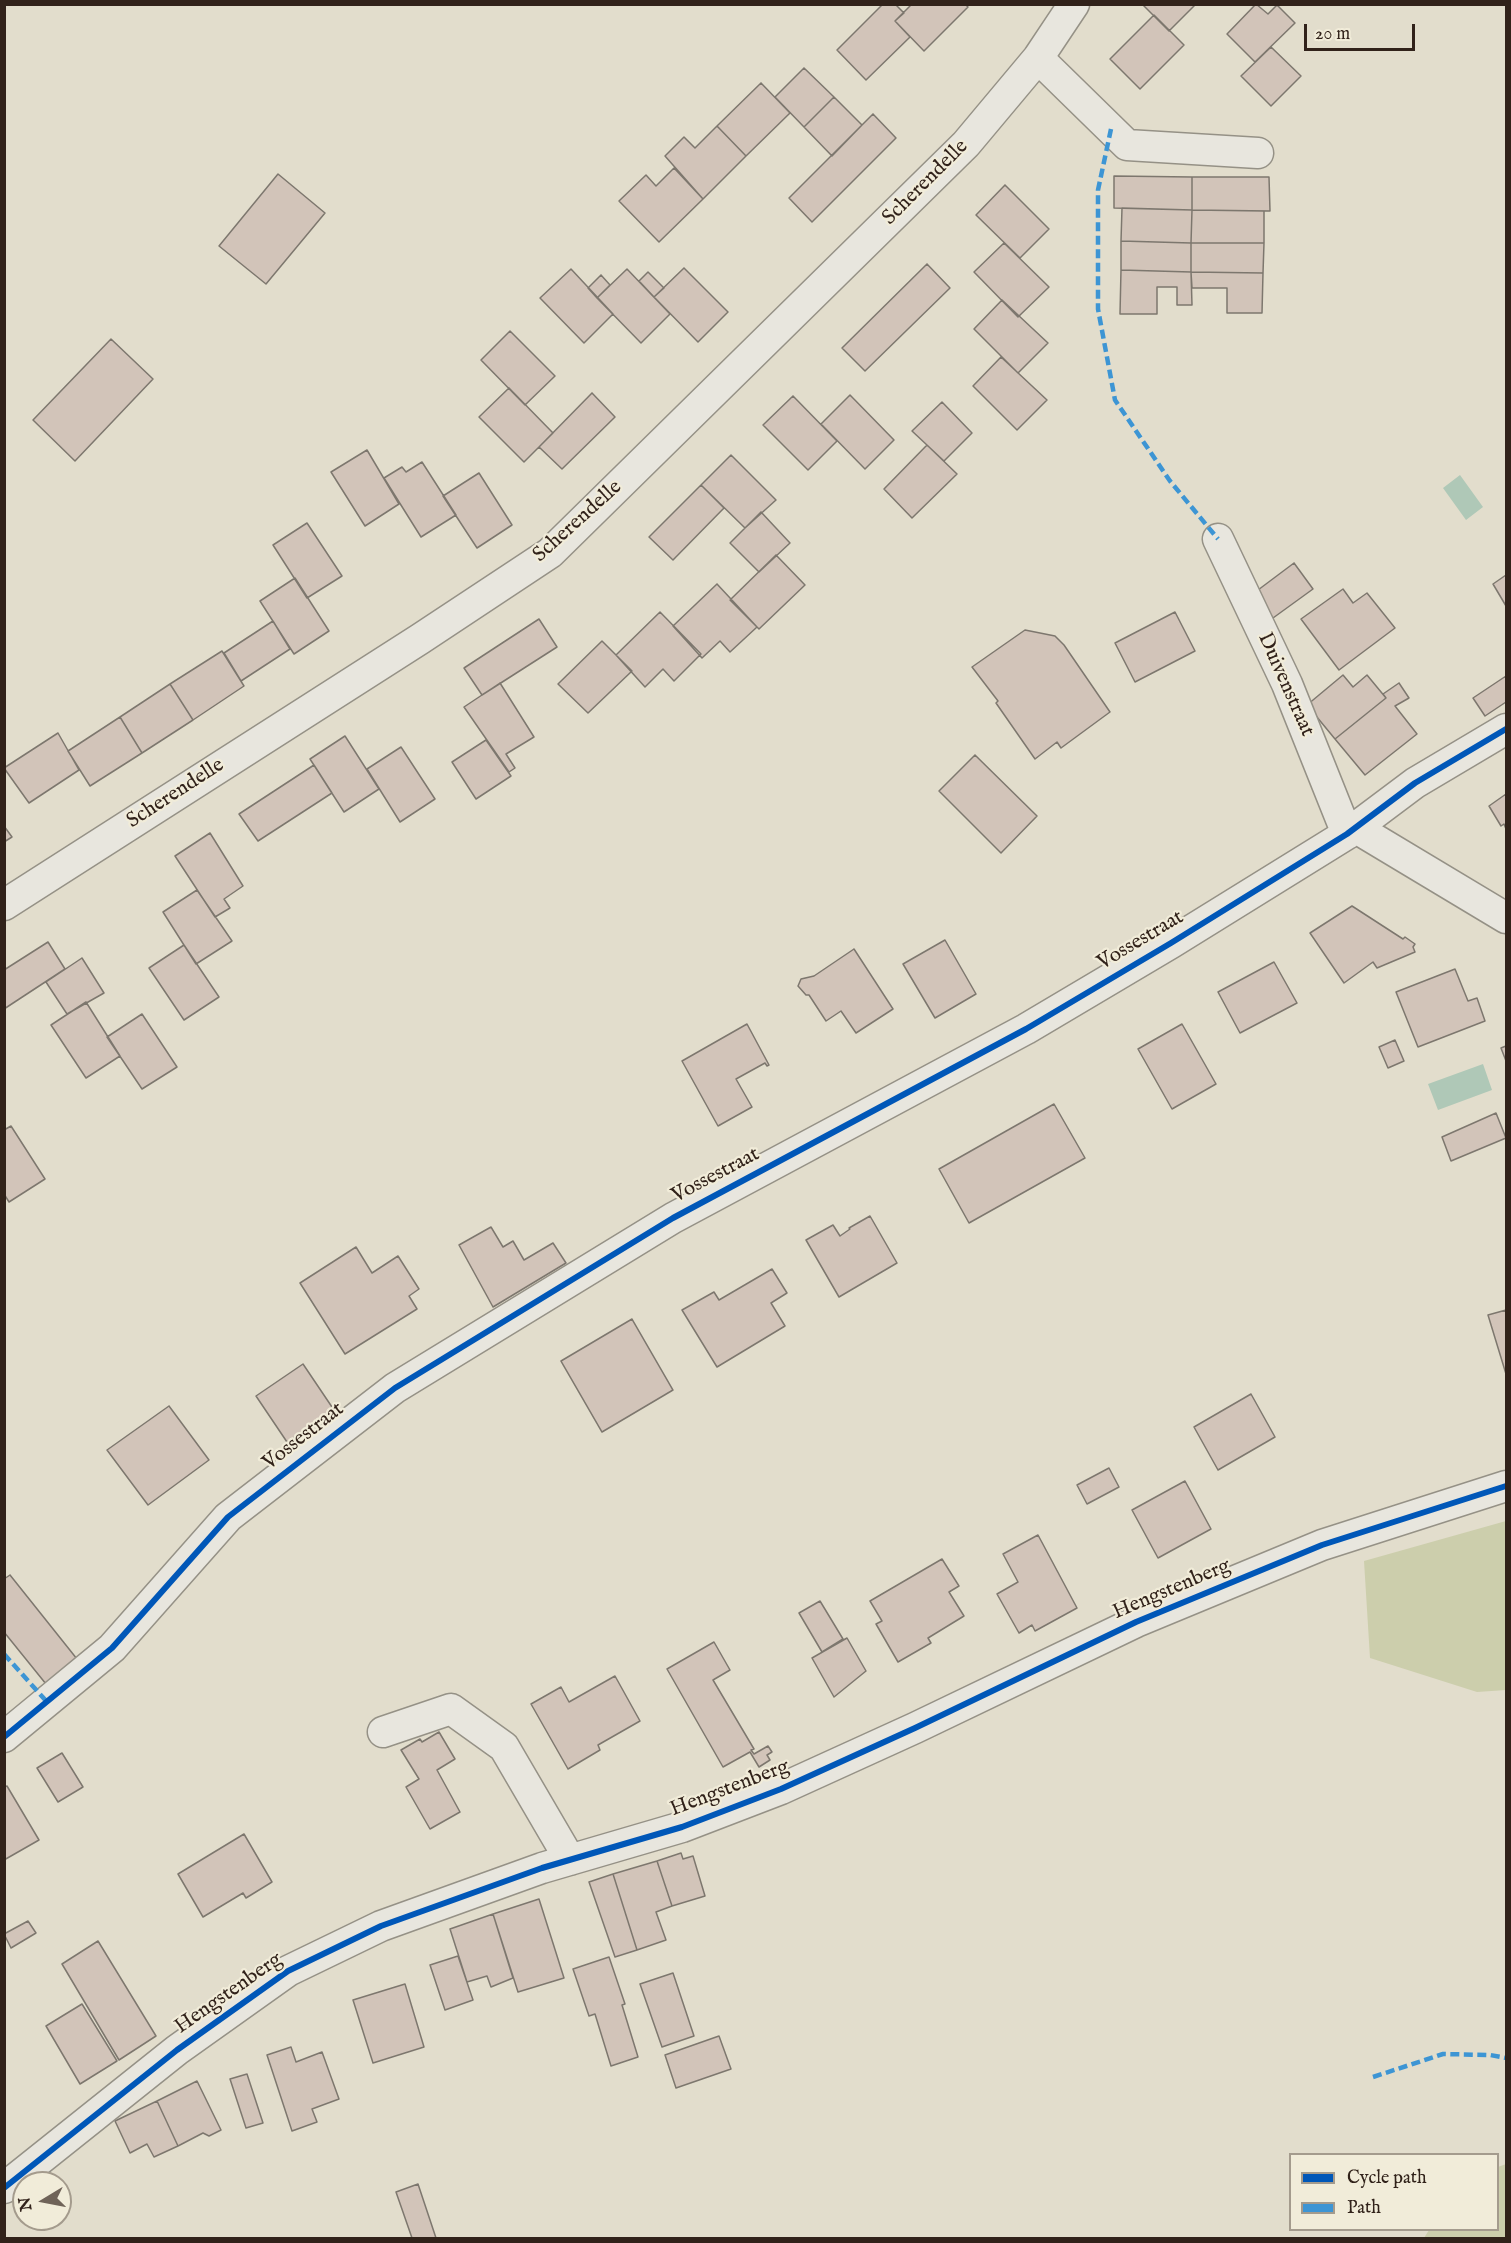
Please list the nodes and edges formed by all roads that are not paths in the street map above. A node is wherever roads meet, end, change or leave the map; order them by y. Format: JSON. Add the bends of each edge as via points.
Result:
{"nodes":[{"id":1,"x":1074,"y":4,"type":"edge"},
{"id":2,"x":1038,"y":58,"type":"junction"},
{"id":3,"x":1258,"y":153,"type":"dead end"},
{"id":4,"x":1218,"y":539,"type":"dead end"},
{"id":5,"x":1506,"y":729,"type":"edge"},
{"id":6,"x":1352,"y":831,"type":"junction"},
{"id":7,"x":4,"y":905,"type":"edge"},
{"id":8,"x":1506,"y":918,"type":"edge"},
{"id":9,"x":1506,"y":1486,"type":"edge"},
{"id":10,"x":383,"y":1732,"type":"dead end"},
{"id":11,"x":4,"y":1737,"type":"edge"},
{"id":12,"x":570,"y":1860,"type":"junction"},
{"id":13,"x":4,"y":2188,"type":"edge"}],
"edges":[{"from":1,"to":2,"type":"street","name":"Scherendelle"},
{"from":2,"to":3,"type":"street","via":[[1127,145]]},
{"from":2,"to":7,"type":"street","name":"Scherendelle","via":[[966,144],[550,553]]},
{"from":4,"to":6,"type":"street","name":"Duivenstraat"},
{"from":5,"to":6,"type":"street","name":"Vossestraat","via":[[1415,783]]},
{"from":6,"to":8,"type":"street"},
{"from":6,"to":11,"type":"street","name":"Vossestraat","via":[[1026,1029],[673,1218],[395,1388],[228,1517],[112,1648]]},
{"from":9,"to":12,"type":"street","name":"Hengstenberg","via":[[1322,1545],[1136,1622],[780,1789],[682,1827]]},
{"from":10,"to":12,"type":"street","via":[[451,1708],[504,1747]]},
{"from":12,"to":13,"type":"street","name":"Hengstenberg","via":[[381,1926],[288,1971],[177,2050]]}]}
